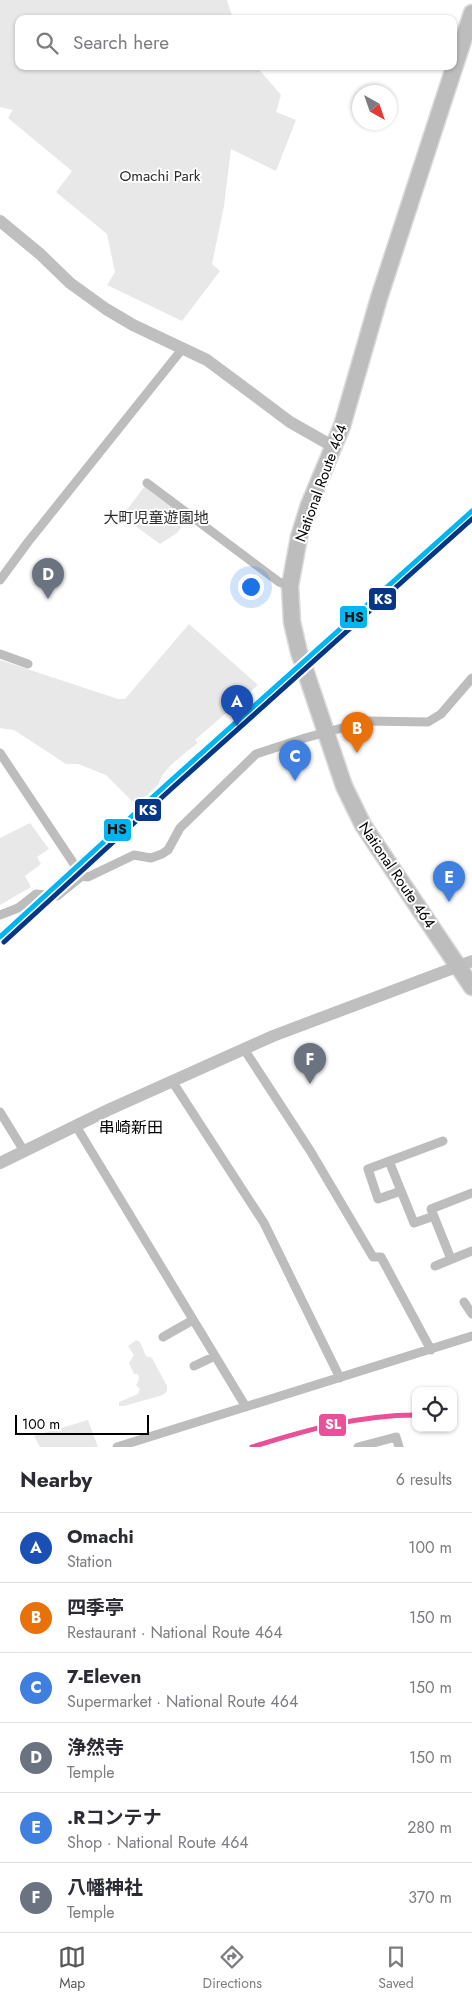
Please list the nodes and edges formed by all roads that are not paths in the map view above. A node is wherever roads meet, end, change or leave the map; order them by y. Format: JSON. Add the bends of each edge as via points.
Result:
{"nodes":[{"id":1,"x":472,"y":13,"type":"edge"},
{"id":2,"x":457,"y":59,"type":"edge"},
{"id":3,"x":454,"y":70,"type":"edge"},
{"id":4,"x":0,"y":221,"type":"edge"},
{"id":5,"x":183,"y":348,"type":"junction"},
{"id":6,"x":334,"y":448,"type":"junction"},
{"id":7,"x":147,"y":483,"type":"dead end"},
{"id":8,"x":0,"y":580,"type":"edge"},
{"id":9,"x":290,"y":586,"type":"junction"},
{"id":10,"x":0,"y":654,"type":"edge"},
{"id":11,"x":28,"y":664,"type":"dead end"},
{"id":12,"x":472,"y":678,"type":"edge"},
{"id":13,"x":325,"y":733,"type":"junction"},
{"id":14,"x":0,"y":753,"type":"edge"},
{"id":15,"x":82,"y":876,"type":"junction"},
{"id":16,"x":0,"y":916,"type":"edge"},
{"id":17,"x":465,"y":964,"type":"edge"},
{"id":18,"x":472,"y":987,"type":"edge"},
{"id":19,"x":244,"y":1049,"type":"junction"},
{"id":20,"x":172,"y":1081,"type":"junction"},
{"id":21,"x":0,"y":1112,"type":"edge"},
{"id":22,"x":76,"y":1126,"type":"junction"},
{"id":23,"x":443,"y":1141,"type":"dead end"},
{"id":24,"x":24,"y":1151,"type":"junction"},
{"id":25,"x":389,"y":1161,"type":"junction"},
{"id":26,"x":0,"y":1163,"type":"edge"},
{"id":27,"x":401,"y":1191,"type":"junction"},
{"id":28,"x":472,"y":1193,"type":"edge"},
{"id":29,"x":434,"y":1216,"type":"junction"},
{"id":30,"x":472,"y":1251,"type":"edge"},
{"id":31,"x":451,"y":1259,"type":"junction"},
{"id":32,"x":435,"y":1266,"type":"dead end"},
{"id":33,"x":464,"y":1302,"type":"dead end"},
{"id":34,"x":471,"y":1311,"type":"edge"},
{"id":35,"x":193,"y":1320,"type":"junction"},
{"id":36,"x":472,"y":1336,"type":"edge"},
{"id":37,"x":163,"y":1337,"type":"dead end"},
{"id":38,"x":431,"y":1350,"type":"junction"},
{"id":39,"x":215,"y":1356,"type":"junction"},
{"id":40,"x":194,"y":1366,"type":"dead end"},
{"id":41,"x":340,"y":1378,"type":"junction"},
{"id":42,"x":246,"y":1407,"type":"junction"},
{"id":43,"x":117,"y":1447,"type":"edge"},
{"id":44,"x":358,"y":1447,"type":"edge"},
{"id":45,"x":399,"y":1447,"type":"edge"}],
"edges":[{"from":1,"to":2,"type":"highway","name":"National Route 464"},
{"from":3,"to":6,"type":"highway","name":"National Route 464"},
{"from":4,"to":5,"type":"street","via":[[70,283],[106,309]]},
{"from":5,"to":6,"type":"street","via":[[207,360],[290,422]]},
{"from":5,"to":8,"type":"street"},
{"from":6,"to":9,"type":"highway","name":"National Route 464","via":[[299,537]]},
{"from":7,"to":9,"type":"street","via":[[279,582]]},
{"from":9,"to":13,"type":"highway","name":"National Route 464","via":[[292,622],[299,652]]},
{"from":10,"to":11,"type":"street"},
{"from":12,"to":13,"type":"street","via":[[441,714],[428,722],[368,722]]},
{"from":13,"to":15,"type":"street","via":[[256,754],[180,828],[168,850],[157,858],[134,855],[88,877]]},
{"from":13,"to":17,"type":"highway","name":"National Route 464","via":[[341,779],[363,825]]},
{"from":14,"to":15,"type":"street"},
{"from":15,"to":16,"type":"street","via":[[57,896],[36,894],[18,908]]},
{"from":17,"to":18,"type":"highway","name":"National Route 464"},
{"from":17,"to":19,"type":"street"},
{"from":19,"to":20,"type":"street"},
{"from":19,"to":38,"type":"street","via":[[311,1152],[373,1257],[381,1257]]},
{"from":20,"to":22,"type":"street"},
{"from":20,"to":41,"type":"street","via":[[264,1223]]},
{"from":21,"to":24,"type":"street"},
{"from":22,"to":24,"type":"street"},
{"from":22,"to":35,"type":"street"},
{"from":23,"to":25,"type":"street"},
{"from":24,"to":26,"type":"street"},
{"from":25,"to":27,"type":"street"},
{"from":25,"to":27,"type":"street","via":[[368,1169],[378,1199]]},
{"from":27,"to":29,"type":"street","via":[[414,1223]]},
{"from":28,"to":29,"type":"street","via":[[431,1209]]},
{"from":29,"to":31,"type":"street"},
{"from":30,"to":31,"type":"street"},
{"from":31,"to":32,"type":"street"},
{"from":33,"to":34,"type":"street"},
{"from":35,"to":37,"type":"street"},
{"from":35,"to":39,"type":"street"},
{"from":36,"to":38,"type":"street"},
{"from":38,"to":41,"type":"street"},
{"from":39,"to":40,"type":"street"},
{"from":39,"to":42,"type":"street"},
{"from":41,"to":42,"type":"street"},
{"from":42,"to":43,"type":"street"},
{"from":44,"to":45,"type":"street","via":[[396,1437]]}]}
